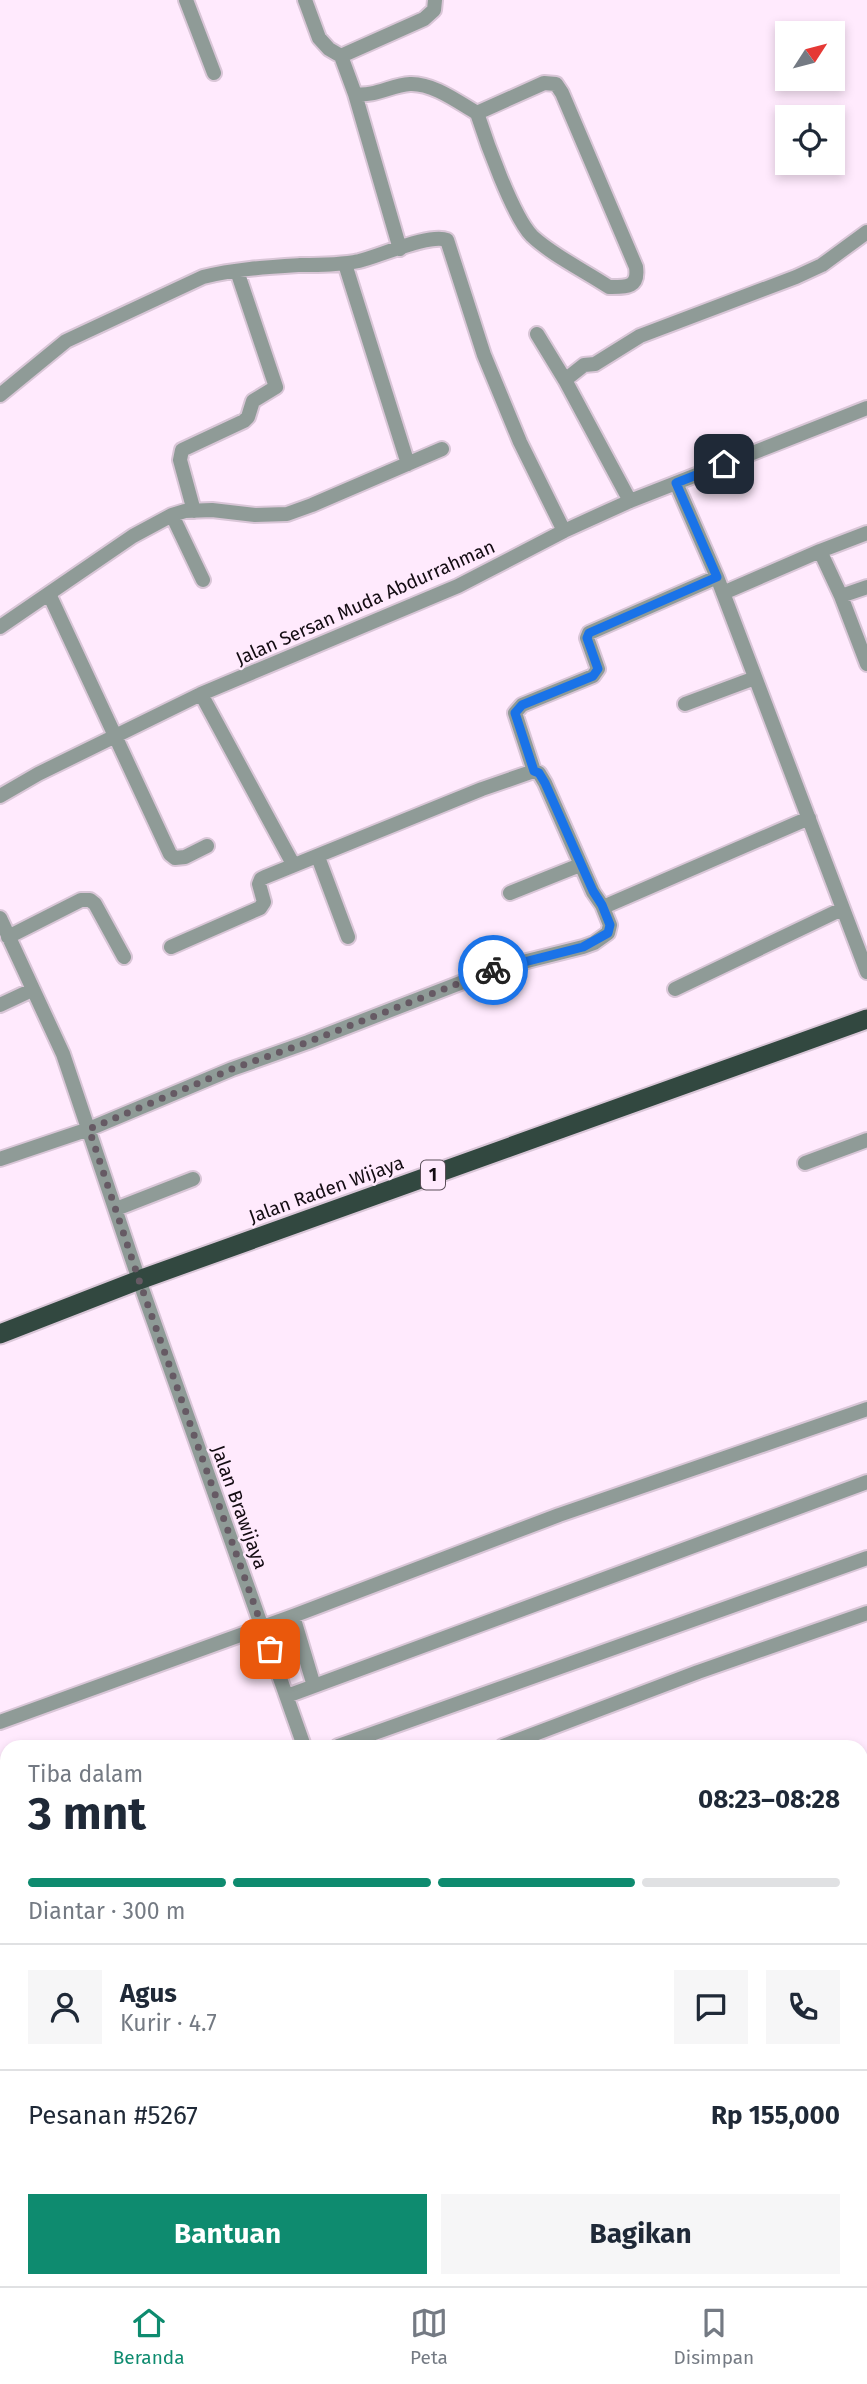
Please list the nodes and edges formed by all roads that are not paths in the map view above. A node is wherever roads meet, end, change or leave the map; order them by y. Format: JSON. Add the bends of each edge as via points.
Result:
{"nodes":[{"id":1,"x":186,"y":0,"type":"edge"},
{"id":2,"x":305,"y":0,"type":"edge"},
{"id":3,"x":435,"y":0,"type":"edge"},
{"id":4,"x":341,"y":56,"type":"junction"},
{"id":5,"x":214,"y":73,"type":"dead end"},
{"id":6,"x":355,"y":94,"type":"junction"},
{"id":7,"x":477,"y":113,"type":"junction"},
{"id":8,"x":867,"y":232,"type":"edge"},
{"id":9,"x":399,"y":244,"type":"junction"},
{"id":10,"x":345,"y":264,"type":"junction"},
{"id":11,"x":237,"y":271,"type":"junction"},
{"id":12,"x":537,"y":334,"type":"dead end"},
{"id":13,"x":565,"y":380,"type":"junction"},
{"id":14,"x":0,"y":394,"type":"edge"},
{"id":15,"x":867,"y":408,"type":"edge"},
{"id":16,"x":442,"y":449,"type":"dead end"},
{"id":17,"x":408,"y":464,"type":"junction"},
{"id":18,"x":676,"y":483,"type":"junction"},
{"id":19,"x":630,"y":501,"type":"junction"},
{"id":20,"x":194,"y":511,"type":"junction"},
{"id":21,"x":172,"y":515,"type":"junction"},
{"id":22,"x":564,"y":531,"type":"junction"},
{"id":23,"x":867,"y":533,"type":"edge"},
{"id":24,"x":820,"y":551,"type":"junction"},
{"id":25,"x":717,"y":577,"type":"junction"},
{"id":26,"x":203,"y":580,"type":"dead end"},
{"id":27,"x":867,"y":587,"type":"edge"},
{"id":28,"x":723,"y":593,"type":"junction"},
{"id":29,"x":50,"y":594,"type":"junction"},
{"id":30,"x":841,"y":596,"type":"junction"},
{"id":31,"x":0,"y":627,"type":"edge"},
{"id":32,"x":867,"y":664,"type":"edge"},
{"id":33,"x":755,"y":678,"type":"junction"},
{"id":34,"x":201,"y":694,"type":"junction"},
{"id":35,"x":685,"y":704,"type":"dead end"},
{"id":36,"x":115,"y":736,"type":"junction"},
{"id":37,"x":534,"y":771,"type":"junction"},
{"id":38,"x":0,"y":796,"type":"edge"},
{"id":39,"x":809,"y":818,"type":"junction"},
{"id":40,"x":206,"y":846,"type":"dead end"},
{"id":41,"x":318,"y":857,"type":"junction"},
{"id":42,"x":293,"y":864,"type":"junction"},
{"id":43,"x":580,"y":865,"type":"junction"},
{"id":44,"x":510,"y":893,"type":"dead end"},
{"id":45,"x":602,"y":905,"type":"junction"},
{"id":46,"x":842,"y":909,"type":"junction"},
{"id":47,"x":0,"y":918,"type":"edge"},
{"id":48,"x":8,"y":937,"type":"junction"},
{"id":49,"x":348,"y":937,"type":"dead end"},
{"id":50,"x":171,"y":947,"type":"dead end"},
{"id":51,"x":124,"y":957,"type":"dead end"},
{"id":52,"x":867,"y":972,"type":"edge"},
{"id":53,"x":675,"y":989,"type":"dead end"},
{"id":54,"x":32,"y":990,"type":"junction"},
{"id":55,"x":0,"y":1005,"type":"edge"},
{"id":56,"x":867,"y":1020,"type":"edge"},
{"id":57,"x":89,"y":1129,"type":"junction"},
{"id":58,"x":867,"y":1140,"type":"edge"},
{"id":59,"x":0,"y":1159,"type":"edge"},
{"id":60,"x":805,"y":1163,"type":"dead end"},
{"id":61,"x":193,"y":1178,"type":"dead end"},
{"id":62,"x":116,"y":1209,"type":"junction"},
{"id":63,"x":139,"y":1280,"type":"junction"},
{"id":64,"x":0,"y":1334,"type":"edge"},
{"id":65,"x":867,"y":1409,"type":"edge"},
{"id":66,"x":867,"y":1482,"type":"edge"},
{"id":67,"x":867,"y":1558,"type":"edge"},
{"id":68,"x":867,"y":1614,"type":"edge"},
{"id":69,"x":293,"y":1616,"type":"junction"},
{"id":70,"x":262,"y":1626,"type":"junction"},
{"id":71,"x":314,"y":1686,"type":"junction"},
{"id":72,"x":287,"y":1696,"type":"junction"},
{"id":73,"x":0,"y":1722,"type":"edge"},
{"id":74,"x":302,"y":1740,"type":"edge"},
{"id":75,"x":355,"y":1740,"type":"edge"},
{"id":76,"x":519,"y":1740,"type":"edge"}],
"edges":[{"from":1,"to":5,"type":"street"},
{"from":2,"to":4,"type":"street","via":[[319,38]]},
{"from":3,"to":4,"type":"street","via":[[434,10],[424,19]]},
{"from":4,"to":6,"type":"street"},
{"from":6,"to":7,"type":"street","via":[[422,85]]},
{"from":6,"to":9,"type":"street"},
{"from":7,"to":7,"type":"street","via":[[544,83],[556,84],[636,267],[635,281],[609,287],[533,237],[522,225]]},
{"from":8,"to":13,"type":"street","via":[[796,278],[640,336]]},
{"from":9,"to":10,"type":"street"},
{"from":9,"to":22,"type":"street","via":[[438,237],[447,240],[484,355]]},
{"from":10,"to":11,"type":"street"},
{"from":10,"to":17,"type":"street"},
{"from":11,"to":14,"type":"street","via":[[203,277],[94,326],[66,341]]},
{"from":11,"to":20,"type":"street","via":[[276,387],[253,401],[244,421],[182,450],[180,460]]},
{"from":12,"to":13,"type":"street"},
{"from":13,"to":19,"type":"street"},
{"from":15,"to":18,"type":"street","name":"Jalan Sersan Muda Abdurrahman"},
{"from":16,"to":17,"type":"street"},
{"from":17,"to":20,"type":"street","via":[[287,514]]},
{"from":18,"to":19,"type":"street","name":"Jalan Sersan Muda Abdurrahman"},
{"from":18,"to":25,"type":"street"},
{"from":19,"to":22,"type":"street","name":"Jalan Sersan Muda Abdurrahman"},
{"from":20,"to":21,"type":"street"},
{"from":21,"to":26,"type":"street"},
{"from":21,"to":29,"type":"street","via":[[133,536]]},
{"from":22,"to":34,"type":"street","name":"Jalan Sersan Muda Abdurrahman","via":[[458,586]]},
{"from":23,"to":24,"type":"street"},
{"from":24,"to":28,"type":"street"},
{"from":24,"to":30,"type":"street"},
{"from":25,"to":28,"type":"street"},
{"from":25,"to":37,"type":"street","via":[[589,633],[598,669],[593,676],[522,705],[515,713]]},
{"from":27,"to":30,"type":"street"},
{"from":28,"to":33,"type":"street"},
{"from":29,"to":31,"type":"street"},
{"from":29,"to":36,"type":"street"},
{"from":30,"to":32,"type":"street"},
{"from":33,"to":35,"type":"street"},
{"from":33,"to":39,"type":"street"},
{"from":34,"to":36,"type":"street","name":"Jalan Sersan Muda Abdurrahman"},
{"from":34,"to":42,"type":"street"},
{"from":36,"to":38,"type":"street","name":"Jalan Sersan Muda Abdurrahman"},
{"from":36,"to":40,"type":"street","via":[[170,854],[184,857]]},
{"from":37,"to":41,"type":"street"},
{"from":37,"to":43,"type":"street","via":[[545,783]]},
{"from":39,"to":45,"type":"street"},
{"from":39,"to":46,"type":"street"},
{"from":41,"to":42,"type":"street"},
{"from":41,"to":49,"type":"street"},
{"from":42,"to":50,"type":"street","via":[[261,879],[264,902],[260,908]]},
{"from":43,"to":44,"type":"street"},
{"from":43,"to":45,"type":"street"},
{"from":45,"to":57,"type":"street","via":[[610,925],[608,933],[594,943],[499,968],[232,1069]]},
{"from":46,"to":52,"type":"street"},
{"from":46,"to":53,"type":"street"},
{"from":47,"to":48,"type":"street","name":"Jalan Brawijaya"},
{"from":48,"to":51,"type":"street","via":[[90,900]]},
{"from":48,"to":54,"type":"street","name":"Jalan Brawijaya"},
{"from":54,"to":55,"type":"street"},
{"from":54,"to":57,"type":"street","name":"Jalan Brawijaya","via":[[57,1039]]},
{"from":56,"to":63,"type":"highway","name":"Jalan Raden Wijaya","number":"1"},
{"from":57,"to":59,"type":"street"},
{"from":57,"to":62,"type":"street","name":"Jalan Brawijaya"},
{"from":58,"to":60,"type":"street"},
{"from":61,"to":62,"type":"street"},
{"from":62,"to":63,"type":"street","name":"Jalan Brawijaya"},
{"from":63,"to":64,"type":"highway","name":"Jalan Raden Wijaya","number":"1"},
{"from":63,"to":70,"type":"street","name":"Jalan Brawijaya"},
{"from":65,"to":69,"type":"street","via":[[559,1515]]},
{"from":66,"to":71,"type":"street"},
{"from":67,"to":75,"type":"street"},
{"from":68,"to":76,"type":"street"},
{"from":69,"to":70,"type":"street"},
{"from":69,"to":71,"type":"street"},
{"from":70,"to":72,"type":"street","name":"Jalan Brawijaya"},
{"from":70,"to":73,"type":"street"},
{"from":71,"to":72,"type":"street"},
{"from":72,"to":74,"type":"street","name":"Jalan Brawijaya"}]}
